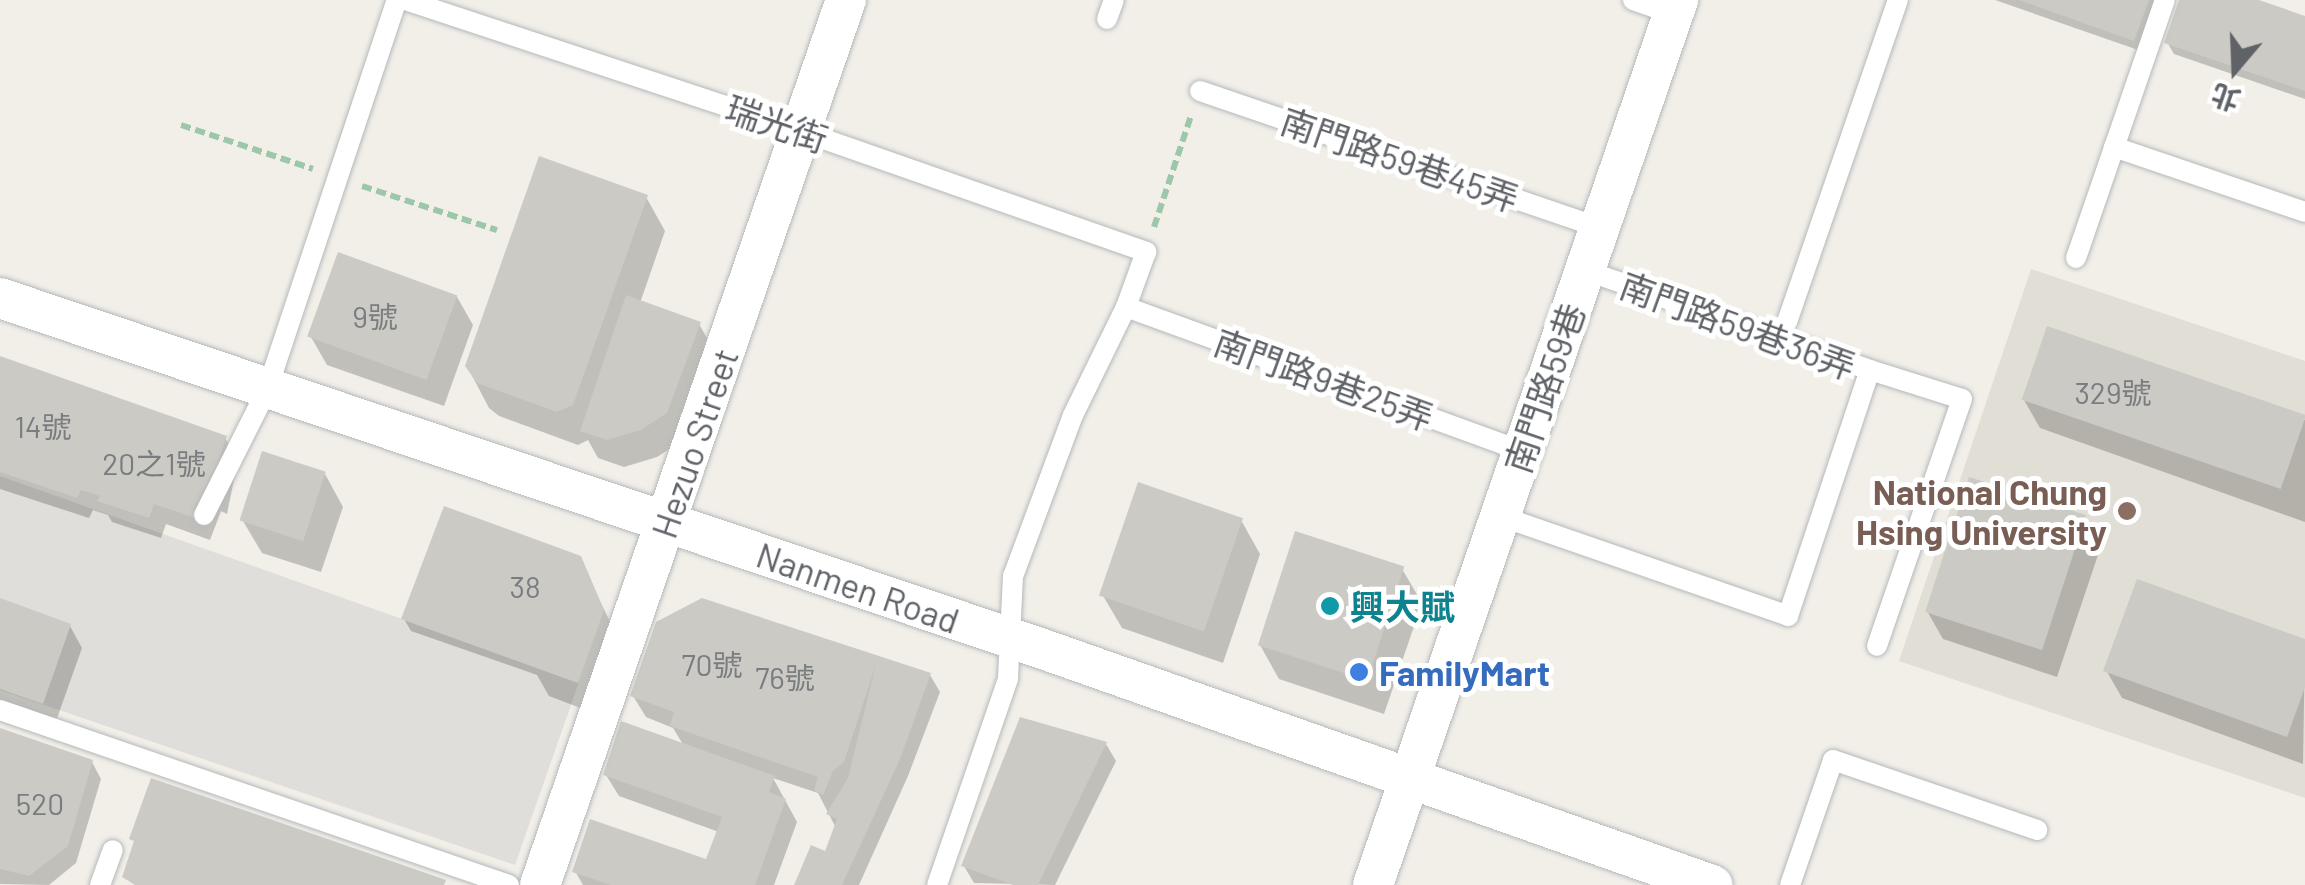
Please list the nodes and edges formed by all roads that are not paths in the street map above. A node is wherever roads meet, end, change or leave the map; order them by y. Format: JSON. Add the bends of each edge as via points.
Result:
{"nodes":[{"id":1,"x":397,"y":0,"type":"edge"},
{"id":2,"x":405,"y":0,"type":"edge"},
{"id":3,"x":846,"y":0,"type":"edge"},
{"id":4,"x":1633,"y":0,"type":"edge"},
{"id":5,"x":1898,"y":0,"type":"edge"},
{"id":6,"x":2165,"y":0,"type":"edge"},
{"id":7,"x":1675,"y":7,"type":"edge"},
{"id":8,"x":1200,"y":91,"type":"road end"},
{"id":9,"x":801,"y":131,"type":"junction"},
{"id":10,"x":2114,"y":147,"type":"junction"},
{"id":11,"x":2305,"y":212,"type":"edge"},
{"id":12,"x":1600,"y":228,"type":"junction"},
{"id":13,"x":2076,"y":258,"type":"dead end"},
{"id":14,"x":1585,"y":270,"type":"junction"},
{"id":15,"x":0,"y":298,"type":"edge"},
{"id":16,"x":1126,"y":307,"type":"junction"},
{"id":17,"x":1787,"y":322,"type":"dead end"},
{"id":18,"x":1870,"y":370,"type":"junction"},
{"id":19,"x":267,"y":390,"type":"junction"},
{"id":20,"x":1522,"y":452,"type":"junction"},
{"id":21,"x":204,"y":515,"type":"dead end"},
{"id":22,"x":1500,"y":516,"type":"junction"},
{"id":23,"x":667,"y":522,"type":"junction"},
{"id":24,"x":1011,"y":638,"type":"junction"},
{"id":25,"x":1876,"y":646,"type":"dead end"},
{"id":26,"x":0,"y":710,"type":"edge"},
{"id":27,"x":1410,"y":777,"type":"junction"},
{"id":28,"x":2037,"y":830,"type":"dead end"},
{"id":29,"x":114,"y":850,"type":"dead end"},
{"id":30,"x":100,"y":885,"type":"edge"},
{"id":31,"x":510,"y":885,"type":"edge"},
{"id":32,"x":540,"y":885,"type":"edge"},
{"id":33,"x":937,"y":885,"type":"edge"},
{"id":34,"x":1373,"y":885,"type":"edge"},
{"id":35,"x":1712,"y":885,"type":"edge"},
{"id":36,"x":1790,"y":885,"type":"edge"}],
"edges":[{"from":1,"to":19,"type":"lane"},
{"from":2,"to":9,"type":"lane","name":"瑞光街"},
{"from":3,"to":9,"type":"street","name":"Hezuo Street"},
{"from":4,"to":7,"type":"lane"},
{"from":5,"to":17,"type":"lane"},
{"from":6,"to":10,"type":"lane"},
{"from":7,"to":12,"type":"street","name":"南門路59巷"},
{"from":8,"to":12,"type":"lane","name":"南門路59巷45弄"},
{"from":9,"to":16,"type":"lane","name":"瑞光街","via":[[1146,252]]},
{"from":9,"to":23,"type":"street","name":"Hezuo Street"},
{"from":10,"to":11,"type":"lane"},
{"from":10,"to":13,"type":"lane"},
{"from":12,"to":14,"type":"street","name":"南門路59巷"},
{"from":14,"to":18,"type":"lane","name":"南門路59巷36弄"},
{"from":14,"to":20,"type":"street","name":"南門路59巷"},
{"from":15,"to":19,"type":"street","name":"Nanmen Road"},
{"from":16,"to":20,"type":"lane","name":"南門路9巷25弄"},
{"from":16,"to":24,"type":"lane","via":[[1073,415],[1013,576]]},
{"from":18,"to":22,"type":"lane","name":"南門路59巷36弄","via":[[1788,616]]},
{"from":18,"to":25,"type":"lane","via":[[1962,399]]},
{"from":19,"to":21,"type":"lane"},
{"from":19,"to":23,"type":"street","name":"Nanmen Road"},
{"from":20,"to":22,"type":"street","name":"南門路59巷"},
{"from":22,"to":27,"type":"street","name":"南門路59巷"},
{"from":23,"to":24,"type":"street","name":"Nanmen Road"},
{"from":23,"to":32,"type":"street","name":"Hezuo Street"},
{"from":24,"to":27,"type":"street","name":"Nanmen Road"},
{"from":24,"to":33,"type":"lane","via":[[1008,679]]},
{"from":26,"to":31,"type":"lane"},
{"from":27,"to":34,"type":"street","name":"南門路59巷"},
{"from":27,"to":35,"type":"street","name":"Nanmen Road"},
{"from":28,"to":36,"type":"lane","via":[[1833,760]]},
{"from":29,"to":30,"type":"lane"}]}
